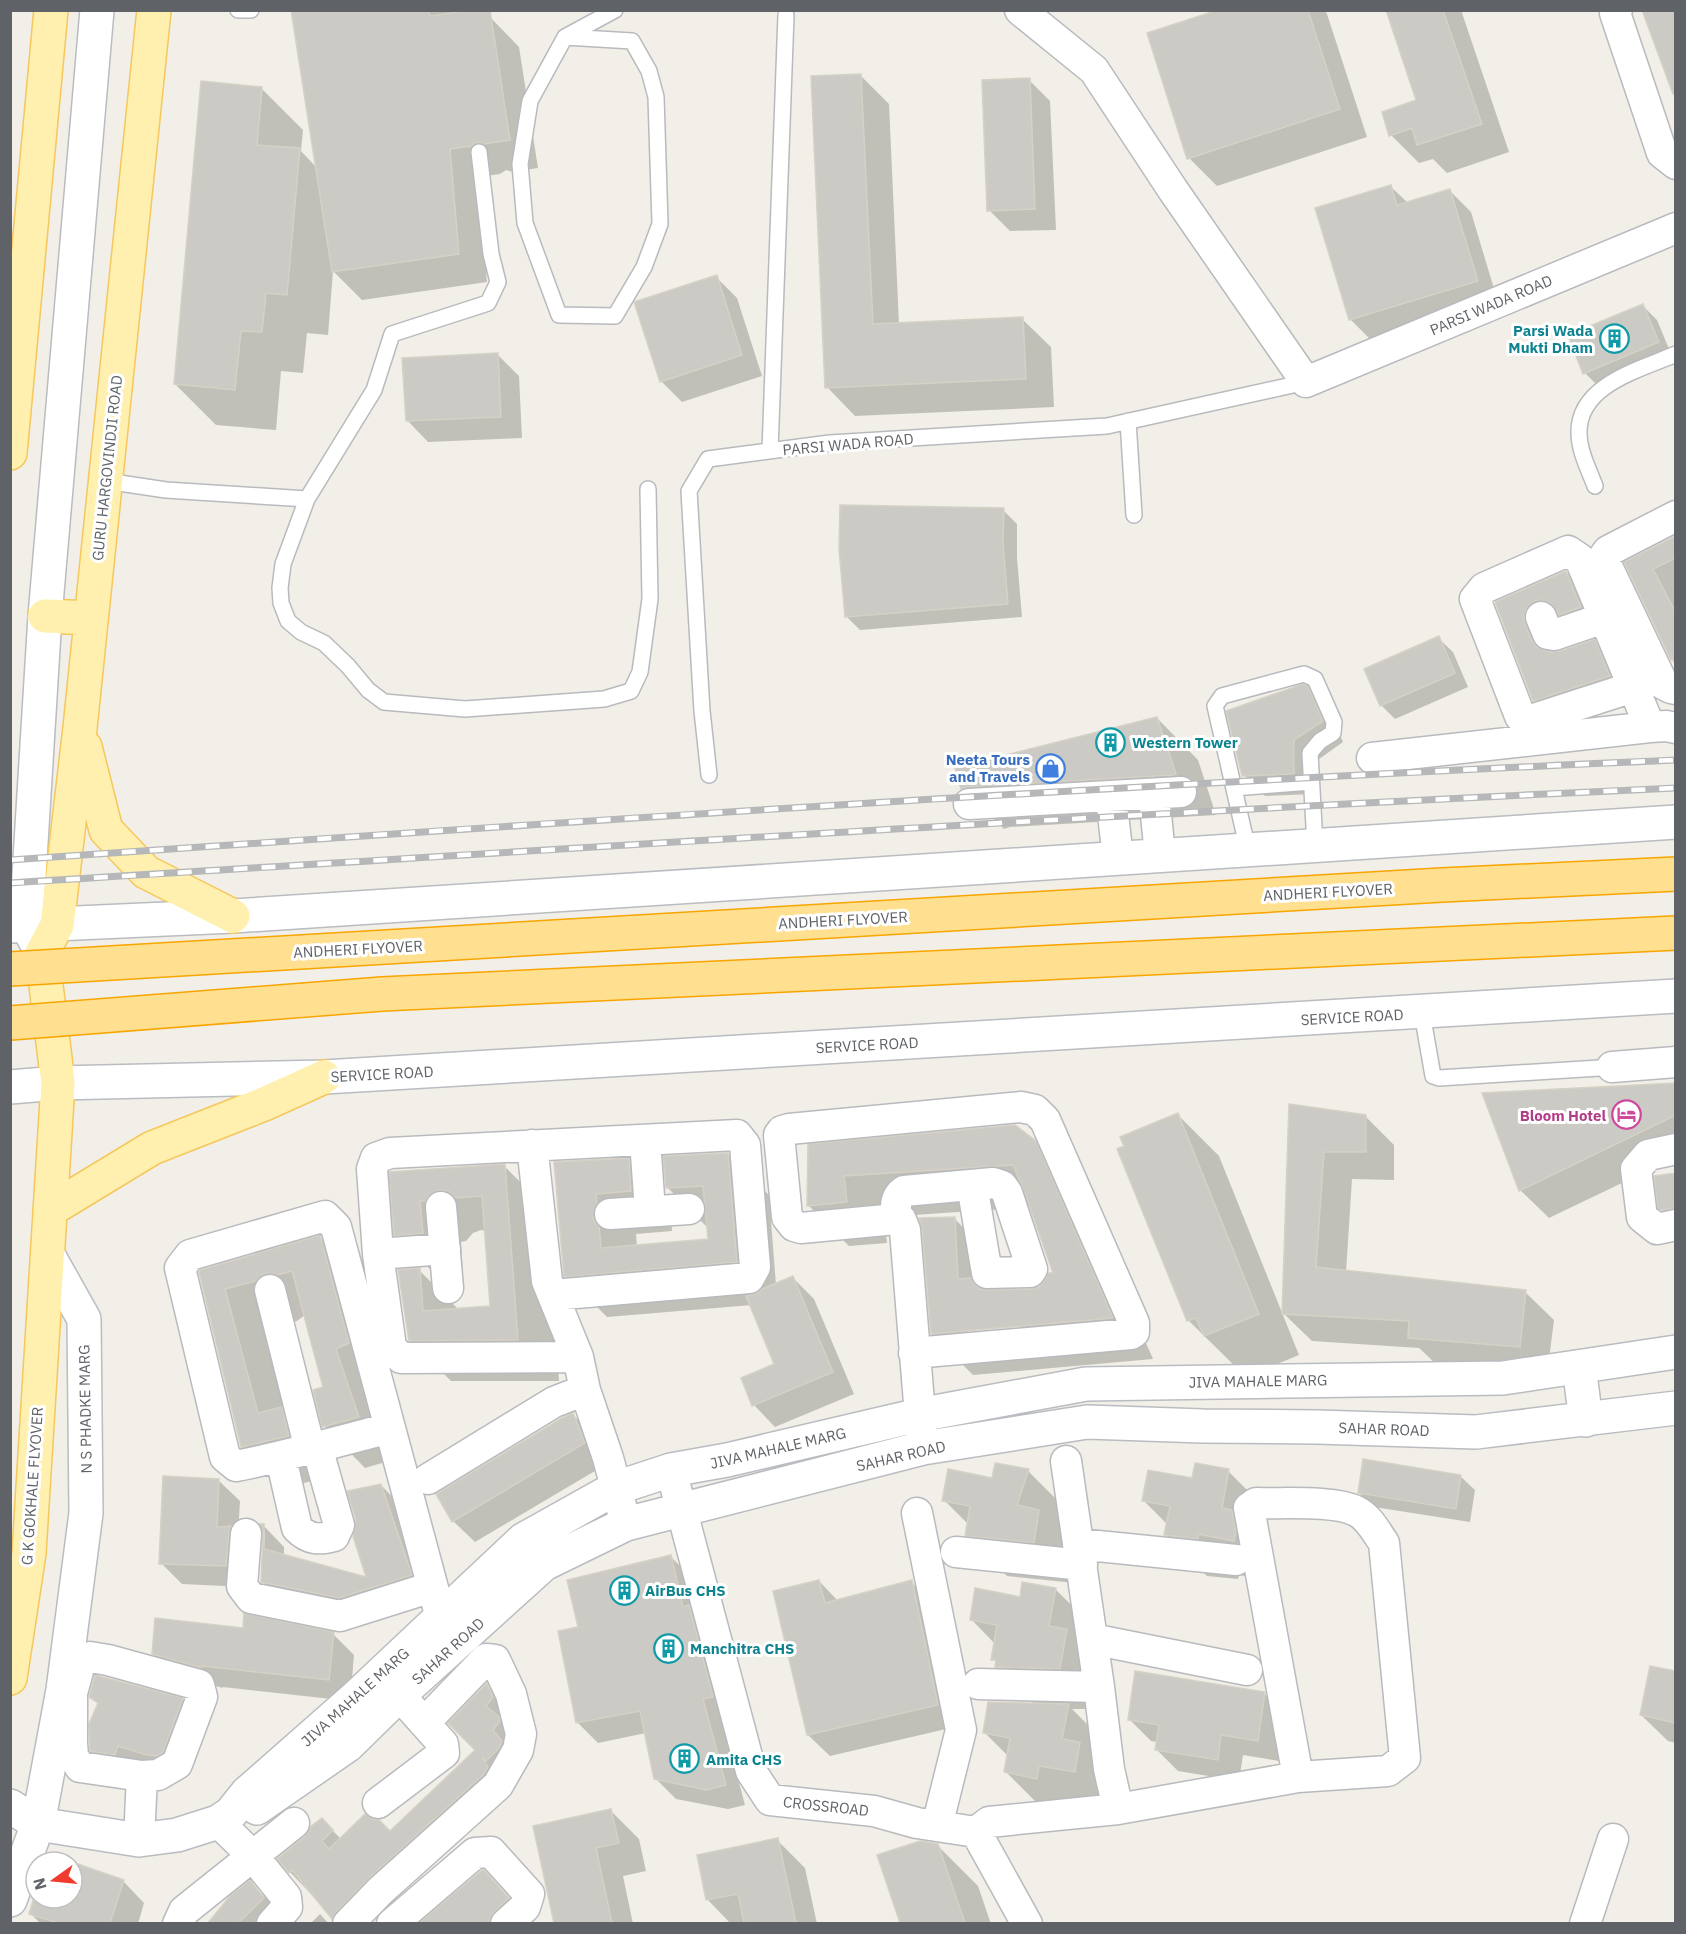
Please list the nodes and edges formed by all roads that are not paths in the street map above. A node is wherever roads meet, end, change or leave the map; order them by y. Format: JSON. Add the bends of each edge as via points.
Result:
{"nodes":[{"id":1,"x":51,"y":10,"type":"edge"},
{"id":2,"x":97,"y":10,"type":"edge"},
{"id":3,"x":154,"y":10,"type":"edge"},
{"id":4,"x":238,"y":10,"type":"edge"},
{"id":5,"x":251,"y":10,"type":"edge"},
{"id":6,"x":615,"y":10,"type":"edge"},
{"id":7,"x":1020,"y":10,"type":"edge"},
{"id":8,"x":1617,"y":10,"type":"edge"},
{"id":9,"x":786,"y":15,"type":"dead end"},
{"id":10,"x":565,"y":37,"type":"junction"},
{"id":11,"x":479,"y":152,"type":"dead end"},
{"id":12,"x":1676,"y":164,"type":"edge"},
{"id":13,"x":1676,"y":228,"type":"edge"},
{"id":14,"x":1676,"y":354,"type":"edge"},
{"id":15,"x":1306,"y":382,"type":"junction"},
{"id":16,"x":13,"y":408,"type":"edge"},
{"id":17,"x":1128,"y":421,"type":"junction"},
{"id":18,"x":770,"y":451,"type":"junction"},
{"id":19,"x":10,"y":453,"type":"edge"},
{"id":20,"x":106,"y":481,"type":"junction"},
{"id":21,"x":1595,"y":486,"type":"dead end"},
{"id":22,"x":648,"y":489,"type":"dead end"},
{"id":23,"x":307,"y":499,"type":"junction"},
{"id":24,"x":1134,"y":515,"type":"dead end"},
{"id":25,"x":1676,"y":516,"type":"edge"},
{"id":26,"x":45,"y":616,"type":"junction"},
{"id":27,"x":1541,"y":617,"type":"dead end"},
{"id":28,"x":91,"y":618,"type":"junction"},
{"id":29,"x":1604,"y":618,"type":"junction"},
{"id":30,"x":1633,"y":687,"type":"junction"},
{"id":31,"x":1676,"y":689,"type":"edge"},
{"id":32,"x":80,"y":728,"type":"junction"},
{"id":33,"x":1663,"y":728,"type":"edge"},
{"id":34,"x":1372,"y":758,"type":"dead end"},
{"id":35,"x":709,"y":775,"type":"dead end"},
{"id":36,"x":1311,"y":782,"type":"junction"},
{"id":37,"x":1234,"y":789,"type":"junction"},
{"id":38,"x":1111,"y":797,"type":"junction"},
{"id":39,"x":969,"y":804,"type":"dead end"},
{"id":40,"x":1676,"y":822,"type":"edge"},
{"id":41,"x":1315,"y":845,"type":"junction"},
{"id":42,"x":1248,"y":850,"type":"junction"},
{"id":43,"x":1160,"y":855,"type":"junction"},
{"id":44,"x":1118,"y":858,"type":"junction"},
{"id":45,"x":1676,"y":874,"type":"edge"},
{"id":46,"x":233,"y":916,"type":"junction"},
{"id":47,"x":31,"y":925,"type":"edge"},
{"id":48,"x":1676,"y":933,"type":"edge"},
{"id":49,"x":10,"y":969,"type":"edge"},
{"id":50,"x":1676,"y":996,"type":"edge"},
{"id":51,"x":1422,"y":1013,"type":"junction"},
{"id":52,"x":10,"y":1023,"type":"edge"},
{"id":53,"x":1676,"y":1062,"type":"edge"},
{"id":54,"x":1605,"y":1067,"type":"joint"},
{"id":55,"x":324,"y":1077,"type":"junction"},
{"id":56,"x":58,"y":1083,"type":"junction"},
{"id":57,"x":10,"y":1087,"type":"edge"},
{"id":58,"x":645,"y":1140,"type":"junction"},
{"id":59,"x":532,"y":1145,"type":"junction"},
{"id":60,"x":1676,"y":1149,"type":"edge"},
{"id":61,"x":972,"y":1185,"type":"dead end"},
{"id":62,"x":441,"y":1207,"type":"dead end"},
{"id":63,"x":689,"y":1209,"type":"dead end"},
{"id":64,"x":50,"y":1210,"type":"junction"},
{"id":65,"x":650,"y":1211,"type":"junction"},
{"id":66,"x":610,"y":1214,"type":"dead end"},
{"id":67,"x":896,"y":1219,"type":"junction"},
{"id":68,"x":1676,"y":1225,"type":"edge"},
{"id":69,"x":445,"y":1249,"type":"junction"},
{"id":70,"x":378,"y":1254,"type":"junction"},
{"id":71,"x":48,"y":1255,"type":"junction"},
{"id":72,"x":448,"y":1288,"type":"dead end"},
{"id":73,"x":270,"y":1290,"type":"dead end"},
{"id":74,"x":553,"y":1295,"type":"junction"},
{"id":75,"x":1676,"y":1352,"type":"edge"},
{"id":76,"x":914,"y":1353,"type":"junction"},
{"id":77,"x":578,"y":1357,"type":"junction"},
{"id":78,"x":1579,"y":1367,"type":"junction"},
{"id":79,"x":1314,"y":1381,"type":"junction"},
{"id":80,"x":1203,"y":1382,"type":"junction"},
{"id":81,"x":585,"y":1390,"type":"junction"},
{"id":82,"x":1676,"y":1408,"type":"edge"},
{"id":83,"x":920,"y":1416,"type":"junction"},
{"id":84,"x":1586,"y":1420,"type":"junction"},
{"id":85,"x":1203,"y":1426,"type":"junction"},
{"id":86,"x":1317,"y":1427,"type":"junction"},
{"id":87,"x":390,"y":1428,"type":"junction"},
{"id":88,"x":783,"y":1447,"type":"junction"},
{"id":89,"x":314,"y":1448,"type":"junction"},
{"id":90,"x":923,"y":1448,"type":"junction"},
{"id":91,"x":281,"y":1458,"type":"junction"},
{"id":92,"x":1066,"y":1461,"type":"dead end"},
{"id":93,"x":672,"y":1470,"type":"junction"},
{"id":94,"x":428,"y":1479,"type":"dead end"},
{"id":95,"x":790,"y":1483,"type":"junction"},
{"id":96,"x":616,"y":1488,"type":"junction"},
{"id":97,"x":682,"y":1510,"type":"junction"},
{"id":98,"x":917,"y":1513,"type":"dead end"},
{"id":99,"x":626,"y":1524,"type":"junction"},
{"id":100,"x":246,"y":1534,"type":"dead end"},
{"id":101,"x":956,"y":1552,"type":"dead end"},
{"id":102,"x":1080,"y":1555,"type":"junction"},
{"id":103,"x":1236,"y":1560,"type":"dead end"},
{"id":104,"x":432,"y":1587,"type":"junction"},
{"id":105,"x":441,"y":1618,"type":"junction"},
{"id":106,"x":1092,"y":1639,"type":"junction"},
{"id":107,"x":1247,"y":1670,"type":"dead end"},
{"id":108,"x":10,"y":1678,"type":"edge"},
{"id":109,"x":390,"y":1684,"type":"junction"},
{"id":110,"x":978,"y":1684,"type":"dead end"},
{"id":111,"x":1099,"y":1687,"type":"junction"},
{"id":112,"x":424,"y":1723,"type":"junction"},
{"id":113,"x":142,"y":1776,"type":"junction"},
{"id":114,"x":1298,"y":1777,"type":"junction"},
{"id":115,"x":378,"y":1803,"type":"dead end"},
{"id":116,"x":10,"y":1806,"type":"edge"},
{"id":117,"x":1118,"y":1809,"type":"junction"},
{"id":118,"x":225,"y":1817,"type":"junction"},
{"id":119,"x":294,"y":1823,"type":"dead end"},
{"id":120,"x":38,"y":1824,"type":"junction"},
{"id":121,"x":937,"y":1826,"type":"junction"},
{"id":122,"x":976,"y":1832,"type":"junction"},
{"id":123,"x":1613,"y":1839,"type":"dead end"},
{"id":124,"x":139,"y":1840,"type":"junction"},
{"id":125,"x":253,"y":1856,"type":"junction"},
{"id":126,"x":10,"y":1900,"type":"edge"},
{"id":127,"x":178,"y":1923,"type":"edge"},
{"id":128,"x":272,"y":1923,"type":"edge"},
{"id":129,"x":348,"y":1923,"type":"edge"},
{"id":130,"x":392,"y":1923,"type":"edge"},
{"id":131,"x":506,"y":1923,"type":"edge"},
{"id":132,"x":1027,"y":1923,"type":"edge"},
{"id":133,"x":1585,"y":1923,"type":"edge"}],
"edges":[{"from":1,"to":16,"type":"main road"},
{"from":2,"to":26,"type":"street"},
{"from":3,"to":20,"type":"main road","name":"GURU HARGOVINDJI ROAD"},
{"from":4,"to":5,"type":"lane"},
{"from":6,"to":10,"type":"lane"},
{"from":7,"to":15,"type":"street","via":[[1094,70]]},
{"from":8,"to":12,"type":"street","via":[[1615,14],[1662,153]]},
{"from":9,"to":18,"type":"lane"},
{"from":10,"to":10,"type":"lane","via":[[530,102],[520,164],[525,223],[559,315],[615,316],[644,267],[660,224],[657,96],[649,71],[632,41]]},
{"from":11,"to":23,"type":"lane","via":[[498,282],[488,303],[392,334],[374,390]]},
{"from":13,"to":15,"type":"street","name":"PARSI WADA ROAD"},
{"from":14,"to":21,"type":"lane","via":[[1616,380],[1591,397],[1580,417],[1578,435]]},
{"from":15,"to":17,"type":"lane","name":"PARSI WADA ROAD"},
{"from":16,"to":19,"type":"main road"},
{"from":17,"to":18,"type":"lane","name":"PARSI WADA ROAD","via":[[1107,426],[830,443]]},
{"from":17,"to":24,"type":"lane"},
{"from":18,"to":35,"type":"lane","name":"PARSI WADA ROAD","via":[[708,459],[689,491]]},
{"from":20,"to":23,"type":"lane","via":[[166,490]]},
{"from":20,"to":28,"type":"main road","name":"GURU HARGOVINDJI ROAD"},
{"from":22,"to":23,"type":"lane","via":[[650,599],[640,672],[631,691],[604,699],[465,709],[384,702],[324,643],[288,621],[281,603],[283,564]]},
{"from":25,"to":31,"type":"street","via":[[1608,551],[1603,558],[1663,684]]},
{"from":26,"to":28,"type":"main road"},
{"from":26,"to":47,"type":"street"},
{"from":27,"to":29,"type":"street","via":[[1548,634],[1554,635]]},
{"from":28,"to":32,"type":"main road","name":"GURU HARGOVINDJI ROAD"},
{"from":29,"to":30,"type":"street"},
{"from":29,"to":30,"type":"street","via":[[1580,559],[1568,551],[1484,588],[1475,599],[1520,716],[1531,720]]},
{"from":30,"to":33,"type":"street"},
{"from":32,"to":46,"type":"main road","via":[[106,830],[146,872]]},
{"from":32,"to":47,"type":"main road","name":"GURU HARGOVINDJI ROAD"},
{"from":33,"to":34,"type":"street"},
{"from":36,"to":37,"type":"lane"},
{"from":36,"to":37,"type":"lane","via":[[1310,753],[1333,733],[1334,722],[1315,679],[1304,674],[1222,696],[1215,706]]},
{"from":36,"to":41,"type":"lane"},
{"from":37,"to":42,"type":"lane"},
{"from":38,"to":39,"type":"street"},
{"from":38,"to":43,"type":"street","via":[[1167,794]]},
{"from":38,"to":44,"type":"street"},
{"from":40,"to":41,"type":"street"},
{"from":41,"to":42,"type":"street"},
{"from":42,"to":43,"type":"street"},
{"from":43,"to":44,"type":"street"},
{"from":44,"to":46,"type":"street"},
{"from":45,"to":49,"type":"highway","name":"ANDHERI FLYOVER","bridge":true},
{"from":46,"to":47,"type":"street"},
{"from":47,"to":56,"type":"main road","via":[[42,953]]},
{"from":48,"to":52,"type":"highway","bridge":true,"via":[[382,994]]},
{"from":50,"to":51,"type":"street","name":"SERVICE ROAD"},
{"from":51,"to":54,"type":"lane","via":[[1431,1070],[1439,1078]]},
{"from":51,"to":55,"type":"street","name":"SERVICE ROAD"},
{"from":53,"to":54,"type":"street"},
{"from":55,"to":56,"type":"street","name":"SERVICE ROAD"},
{"from":55,"to":64,"type":"main road","via":[[152,1148]]},
{"from":56,"to":57,"type":"street","name":"SERVICE ROAD"},
{"from":56,"to":64,"type":"main road"},
{"from":58,"to":59,"type":"street"},
{"from":58,"to":65,"type":"street"},
{"from":58,"to":74,"type":"street","via":[[737,1136],[745,1145],[755,1267],[749,1278]]},
{"from":59,"to":70,"type":"street","via":[[390,1153],[376,1158],[372,1169]]},
{"from":59,"to":74,"type":"street","via":[[547,1281]]},
{"from":60,"to":68,"type":"street","via":[[1648,1155],[1636,1169],[1641,1217],[1656,1229]]},
{"from":61,"to":67,"type":"street","via":[[904,1191],[896,1200]]},
{"from":62,"to":69,"type":"street"},
{"from":63,"to":65,"type":"street"},
{"from":64,"to":71,"type":"main road"},
{"from":65,"to":66,"type":"street"},
{"from":67,"to":76,"type":"street","via":[[901,1220],[905,1230]]},
{"from":67,"to":76,"type":"street","via":[[794,1226],[788,1217],[779,1135],[782,1131],[1021,1107],[1035,1110],[1045,1120],[1135,1329],[1131,1334]]},
{"from":69,"to":70,"type":"street"},
{"from":69,"to":72,"type":"street"},
{"from":70,"to":77,"type":"street","via":[[391,1347],[401,1358]]},
{"from":71,"to":108,"type":"main road","name":"G K GOKHALE FLYOVER","via":[[29,1553]]},
{"from":71,"to":120,"type":"street","name":"N S PHADKE MARG","via":[[84,1319],[86,1513],[63,1690]]},
{"from":73,"to":89,"type":"street"},
{"from":74,"to":77,"type":"street"},
{"from":75,"to":78,"type":"street","name":"JIVA MAHALE MARG"},
{"from":76,"to":83,"type":"street"},
{"from":77,"to":81,"type":"street"},
{"from":78,"to":79,"type":"street","name":"JIVA MAHALE MARG","via":[[1503,1378]]},
{"from":78,"to":84,"type":"street"},
{"from":79,"to":80,"type":"street","name":"JIVA MAHALE MARG"},
{"from":79,"to":86,"type":"street"},
{"from":80,"to":83,"type":"street","name":"JIVA MAHALE MARG","via":[[1086,1383]]},
{"from":80,"to":85,"type":"street"},
{"from":81,"to":94,"type":"street","via":[[554,1402]]},
{"from":81,"to":96,"type":"street"},
{"from":82,"to":84,"type":"street","name":"SAHAR ROAD"},
{"from":83,"to":88,"type":"street","name":"JIVA MAHALE MARG"},
{"from":83,"to":90,"type":"street"},
{"from":84,"to":86,"type":"street","name":"SAHAR ROAD","via":[[1476,1432]]},
{"from":85,"to":86,"type":"street","name":"SAHAR ROAD"},
{"from":85,"to":90,"type":"street","name":"SAHAR ROAD","via":[[1087,1422]]},
{"from":87,"to":89,"type":"street"},
{"from":87,"to":91,"type":"street","via":[[336,1227],[325,1216],[190,1255],[180,1268],[225,1457],[236,1466]]},
{"from":87,"to":104,"type":"street"},
{"from":88,"to":93,"type":"street","name":"JIVA MAHALE MARG"},
{"from":88,"to":95,"type":"street"},
{"from":89,"to":91,"type":"street"},
{"from":89,"to":91,"type":"street","via":[[339,1525],[334,1536],[320,1540],[297,1528]]},
{"from":90,"to":95,"type":"street","name":"SAHAR ROAD"},
{"from":92,"to":102,"type":"street"},
{"from":93,"to":96,"type":"street","name":"JIVA MAHALE MARG"},
{"from":93,"to":97,"type":"street","name":"CROSSROAD"},
{"from":95,"to":97,"type":"street","name":"SAHAR ROAD"},
{"from":96,"to":99,"type":"street"},
{"from":96,"to":105,"type":"street","name":"JIVA MAHALE MARG","via":[[524,1540]]},
{"from":97,"to":99,"type":"street","name":"SAHAR ROAD"},
{"from":97,"to":121,"type":"street","name":"CROSSROAD","via":[[751,1771],[770,1800],[874,1810]]},
{"from":98,"to":121,"type":"street","via":[[961,1730]]},
{"from":99,"to":109,"type":"street","name":"SAHAR ROAD","via":[[544,1564]]},
{"from":100,"to":104,"type":"street","via":[[242,1586],[251,1598],[340,1616]]},
{"from":101,"to":102,"type":"street"},
{"from":102,"to":103,"type":"street"},
{"from":102,"to":106,"type":"street"},
{"from":104,"to":105,"type":"street"},
{"from":105,"to":109,"type":"street","name":"JIVA MAHALE MARG"},
{"from":106,"to":107,"type":"street"},
{"from":106,"to":111,"type":"street"},
{"from":109,"to":112,"type":"street"},
{"from":109,"to":118,"type":"street","name":"JIVA MAHALE MARG","via":[[247,1793]]},
{"from":110,"to":111,"type":"street"},
{"from":111,"to":117,"type":"street"},
{"from":112,"to":115,"type":"street","via":[[442,1744],[444,1753]]},
{"from":112,"to":129,"type":"street","via":[[486,1659],[495,1660],[511,1694],[521,1734],[518,1750],[498,1785]]},
{"from":113,"to":113,"type":"street","via":[[158,1774],[177,1764],[202,1697],[199,1685],[90,1657],[80,1664],[72,1693],[73,1756],[80,1767]]},
{"from":113,"to":124,"type":"street"},
{"from":114,"to":114,"type":"street","via":[[1388,1771],[1405,1758],[1383,1543],[1370,1522],[1356,1511],[1335,1505],[1256,1503],[1249,1508]]},
{"from":114,"to":117,"type":"street"},
{"from":116,"to":120,"type":"street"},
{"from":117,"to":122,"type":"street","via":[[989,1822]]},
{"from":118,"to":124,"type":"street","via":[[177,1835]]},
{"from":118,"to":125,"type":"street"},
{"from":119,"to":125,"type":"street"},
{"from":120,"to":124,"type":"street"},
{"from":120,"to":126,"type":"street","name":"N S PHADKE MARG"},
{"from":121,"to":122,"type":"street","name":"CROSSROAD"},
{"from":122,"to":132,"type":"street"},
{"from":123,"to":133,"type":"street"},
{"from":125,"to":127,"type":"street","via":[[184,1911]]},
{"from":125,"to":128,"type":"street","via":[[286,1897],[287,1907]]},
{"from":130,"to":131,"type":"street","via":[[475,1853],[491,1852],[529,1894],[525,1907]]}]}
